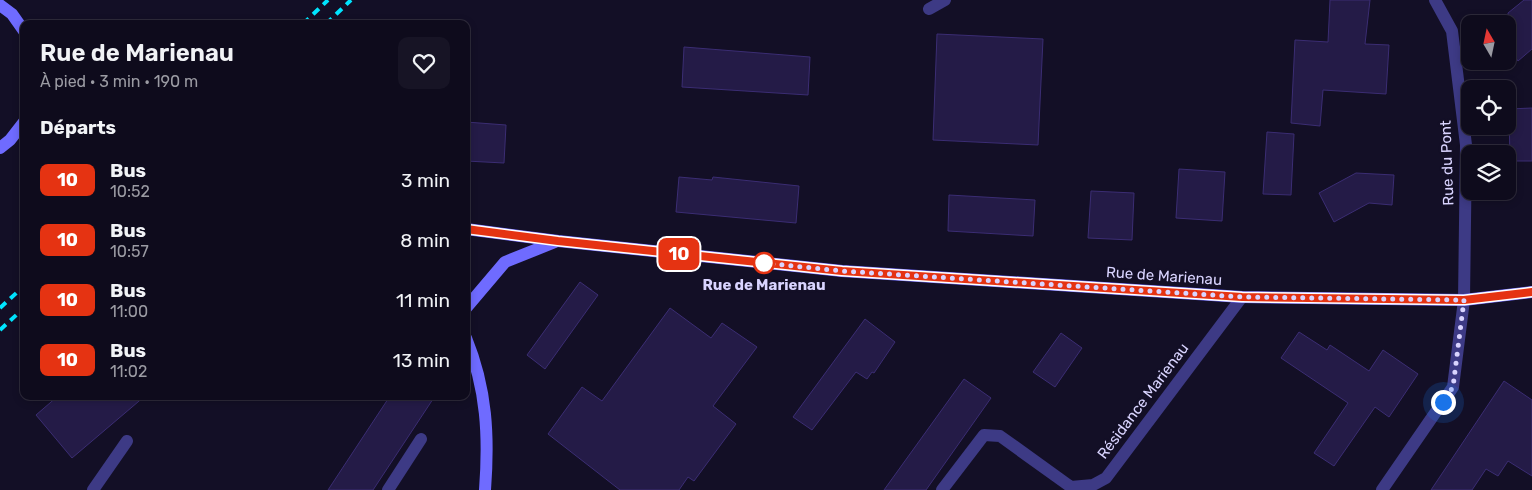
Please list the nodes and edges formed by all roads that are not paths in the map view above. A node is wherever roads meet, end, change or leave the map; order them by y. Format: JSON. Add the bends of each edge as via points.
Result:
{"nodes":[{"id":1,"x":945,"y":0,"type":"edge"},
{"id":2,"x":1435,"y":0,"type":"edge"},
{"id":3,"x":0,"y":5,"type":"edge"},
{"id":4,"x":929,"y":9,"type":"dead end"},
{"id":5,"x":20,"y":26,"type":"edge"},
{"id":6,"x":20,"y":127,"type":"edge"},
{"id":7,"x":20,"y":139,"type":"edge"},
{"id":8,"x":5,"y":144,"type":"edge"},
{"id":9,"x":470,"y":230,"type":"edge"},
{"id":10,"x":558,"y":241,"type":"junction"},
{"id":11,"x":1532,"y":292,"type":"edge"},
{"id":12,"x":1242,"y":297,"type":"junction"},
{"id":13,"x":1464,"y":300,"type":"junction"},
{"id":14,"x":470,"y":303,"type":"edge"},
{"id":15,"x":470,"y":351,"type":"edge"},
{"id":16,"x":421,"y":439,"type":"dead end"},
{"id":17,"x":127,"y":441,"type":"dead end"},
{"id":18,"x":93,"y":490,"type":"edge"},
{"id":19,"x":388,"y":490,"type":"edge"},
{"id":20,"x":485,"y":490,"type":"edge"},
{"id":21,"x":942,"y":490,"type":"edge"},
{"id":22,"x":1382,"y":490,"type":"edge"}],
"edges":[{"from":1,"to":4,"type":"street"},
{"from":2,"to":13,"type":"street","name":"Rue du Pont","via":[[1452,31],[1466,145]]},
{"from":3,"to":5,"type":"street"},
{"from":6,"to":8,"type":"street"},
{"from":7,"to":8,"type":"street"},
{"from":9,"to":10,"type":"street","name":"Rue de Marienau"},
{"from":10,"to":12,"type":"street","name":"Rue de Marienau","via":[[842,271]]},
{"from":10,"to":14,"type":"street","via":[[505,262]]},
{"from":11,"to":13,"type":"street","name":"Rue de Marienau"},
{"from":12,"to":13,"type":"street","name":"Rue de Marienau"},
{"from":12,"to":21,"type":"street","name":"Résidance Marienau","via":[[1106,478],[1092,485],[1071,487],[1000,436],[984,435]]},
{"from":13,"to":22,"type":"street","name":"Rue du Pont","via":[[1453,387]]},
{"from":15,"to":20,"type":"street","via":[[481,385],[488,442]]},
{"from":16,"to":19,"type":"street"},
{"from":17,"to":18,"type":"street"}]}
